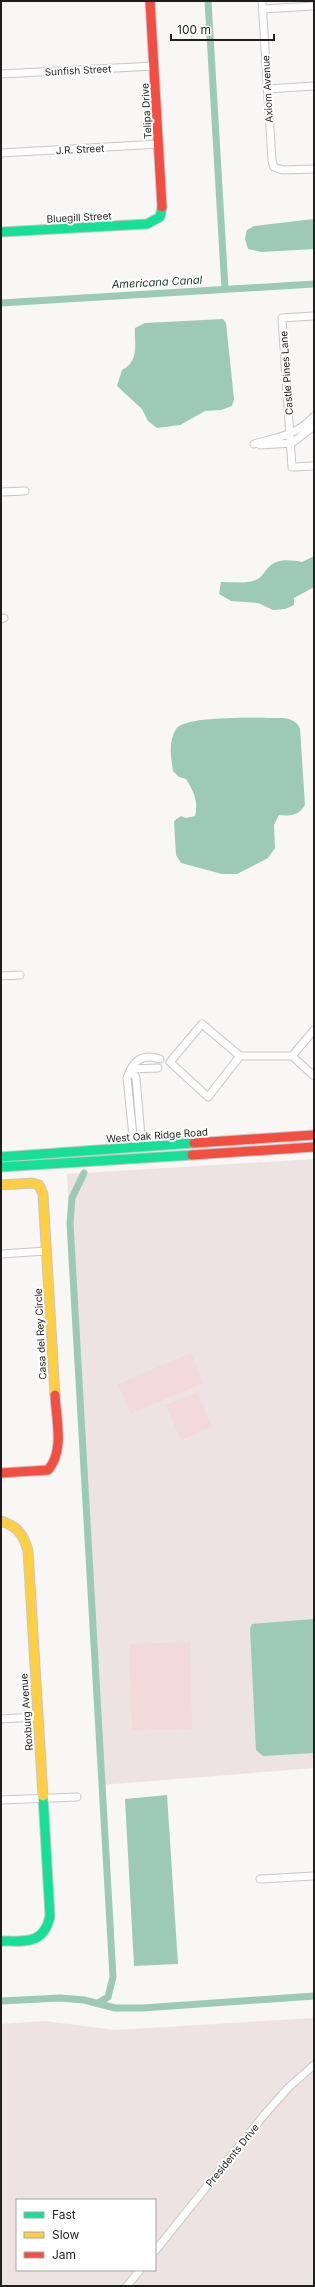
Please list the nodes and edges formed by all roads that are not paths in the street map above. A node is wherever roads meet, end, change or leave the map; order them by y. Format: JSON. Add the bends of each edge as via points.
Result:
{"nodes":[{"id":1,"x":150,"y":1,"type":"edge"},
{"id":2,"x":262,"y":5,"type":"edge"},
{"id":3,"x":314,"y":6,"type":"edge"},
{"id":4,"x":154,"y":66,"type":"junction"},
{"id":5,"x":1,"y":74,"type":"edge"},
{"id":6,"x":314,"y":86,"type":"edge"},
{"id":7,"x":267,"y":89,"type":"junction"},
{"id":8,"x":159,"y":144,"type":"junction"},
{"id":9,"x":1,"y":153,"type":"edge"},
{"id":10,"x":314,"y":169,"type":"edge"},
{"id":11,"x":158,"y":219,"type":"joint"},
{"id":12,"x":1,"y":232,"type":"edge"},
{"id":13,"x":314,"y":316,"type":"edge"},
{"id":14,"x":314,"y":416,"type":"edge"},
{"id":15,"x":314,"y":426,"type":"edge"},
{"id":16,"x":290,"y":436,"type":"junction"},
{"id":17,"x":292,"y":443,"type":"junction"},
{"id":18,"x":314,"y":466,"type":"edge"},
{"id":19,"x":24,"y":491,"type":"dead end"},
{"id":20,"x":1,"y":492,"type":"edge"},
{"id":21,"x":20,"y":975,"type":"dead end"},
{"id":22,"x":1,"y":976,"type":"edge"},
{"id":23,"x":314,"y":1030,"type":"edge"},
{"id":24,"x":240,"y":1056,"type":"junction"},
{"id":25,"x":292,"y":1056,"type":"junction"},
{"id":26,"x":160,"y":1059,"type":"dead end"},
{"id":27,"x":158,"y":1068,"type":"dead end"},
{"id":28,"x":130,"y":1069,"type":"junction"},
{"id":29,"x":314,"y":1076,"type":"edge"},
{"id":30,"x":314,"y":1135,"type":"edge"},
{"id":31,"x":286,"y":1137,"type":"junction"},
{"id":32,"x":314,"y":1147,"type":"edge"},
{"id":33,"x":185,"y":1155,"type":"junction"},
{"id":34,"x":1,"y":1157,"type":"edge"},
{"id":35,"x":1,"y":1167,"type":"edge"},
{"id":36,"x":1,"y":1185,"type":"edge"},
{"id":37,"x":46,"y":1251,"type":"junction"},
{"id":38,"x":1,"y":1254,"type":"edge"},
{"id":39,"x":1,"y":1473,"type":"edge"},
{"id":40,"x":1,"y":1521,"type":"edge"},
{"id":41,"x":36,"y":1717,"type":"junction"},
{"id":42,"x":1,"y":1719,"type":"edge"},
{"id":43,"x":77,"y":1797,"type":"dead end"},
{"id":44,"x":42,"y":1798,"type":"junction"},
{"id":45,"x":1,"y":1800,"type":"edge"},
{"id":46,"x":314,"y":1876,"type":"edge"},
{"id":47,"x":260,"y":1880,"type":"dead end"},
{"id":48,"x":1,"y":1941,"type":"edge"},
{"id":49,"x":314,"y":2065,"type":"edge"},
{"id":50,"x":156,"y":2250,"type":"edge"},
{"id":51,"x":139,"y":2271,"type":"edge"},
{"id":52,"x":127,"y":2286,"type":"edge"}],
"edges":[{"from":1,"to":4,"type":"street","name":"Telipa Drive"},
{"from":2,"to":3,"type":"street"},
{"from":2,"to":7,"type":"street","name":"Axiom Avenue"},
{"from":4,"to":5,"type":"street","name":"Sunfish Street"},
{"from":4,"to":8,"type":"street","name":"Telipa Drive"},
{"from":6,"to":7,"type":"street"},
{"from":7,"to":10,"type":"street","name":"Axiom Avenue","via":[[274,167],[283,170]]},
{"from":8,"to":9,"type":"street","name":"J.R. Street"},
{"from":8,"to":11,"type":"street","name":"Telipa Drive","via":[[162,208]]},
{"from":11,"to":12,"type":"street","name":"Bluegill Street","via":[[147,224]]},
{"from":13,"to":16,"type":"street","name":"Castle Pines Lane","via":[[282,318]]},
{"from":14,"to":16,"type":"street"},
{"from":15,"to":17,"type":"street"},
{"from":16,"to":17,"type":"street"},
{"from":16,"to":17,"type":"street","via":[[254,444]]},
{"from":17,"to":18,"type":"street","via":[[292,467]]},
{"from":19,"to":20,"type":"street"},
{"from":21,"to":22,"type":"street"},
{"from":23,"to":25,"type":"street"},
{"from":24,"to":24,"type":"street","via":[[202,1024],[170,1062],[208,1097]]},
{"from":24,"to":25,"type":"street"},
{"from":25,"to":29,"type":"street"},
{"from":26,"to":28,"type":"street","via":[[142,1057],[136,1060]]},
{"from":27,"to":28,"type":"street"},
{"from":28,"to":28,"type":"street","via":[[127,1078],[132,1136],[136,1141],[141,1136],[138,1099],[136,1078]]},
{"from":30,"to":31,"type":"street","name":"West Oak Ridge Road"},
{"from":31,"to":33,"type":"street","via":[[263,1145],[191,1149]]},
{"from":31,"to":34,"type":"street","name":"West Oak Ridge Road"},
{"from":32,"to":33,"type":"street"},
{"from":33,"to":35,"type":"street"},
{"from":36,"to":37,"type":"street","name":"Casa del Rey Circle","via":[[39,1185],[43,1194]]},
{"from":37,"to":38,"type":"street"},
{"from":37,"to":39,"type":"street","name":"Casa del Rey Circle","via":[[58,1452],[55,1462],[48,1470]]},
{"from":40,"to":41,"type":"street","name":"Roxburg Avenue","via":[[17,1528],[25,1538],[28,1551]]},
{"from":41,"to":42,"type":"street"},
{"from":41,"to":44,"type":"street","name":"Roxburg Avenue"},
{"from":43,"to":44,"type":"street"},
{"from":44,"to":45,"type":"street"},
{"from":44,"to":48,"type":"street","name":"Roxburg Avenue","via":[[49,1926],[44,1935],[36,1939]]},
{"from":46,"to":47,"type":"street"},
{"from":49,"to":50,"type":"street","name":"Presidents Drive","via":[[288,2088],[265,2114]]},
{"from":51,"to":52,"type":"street"}]}
